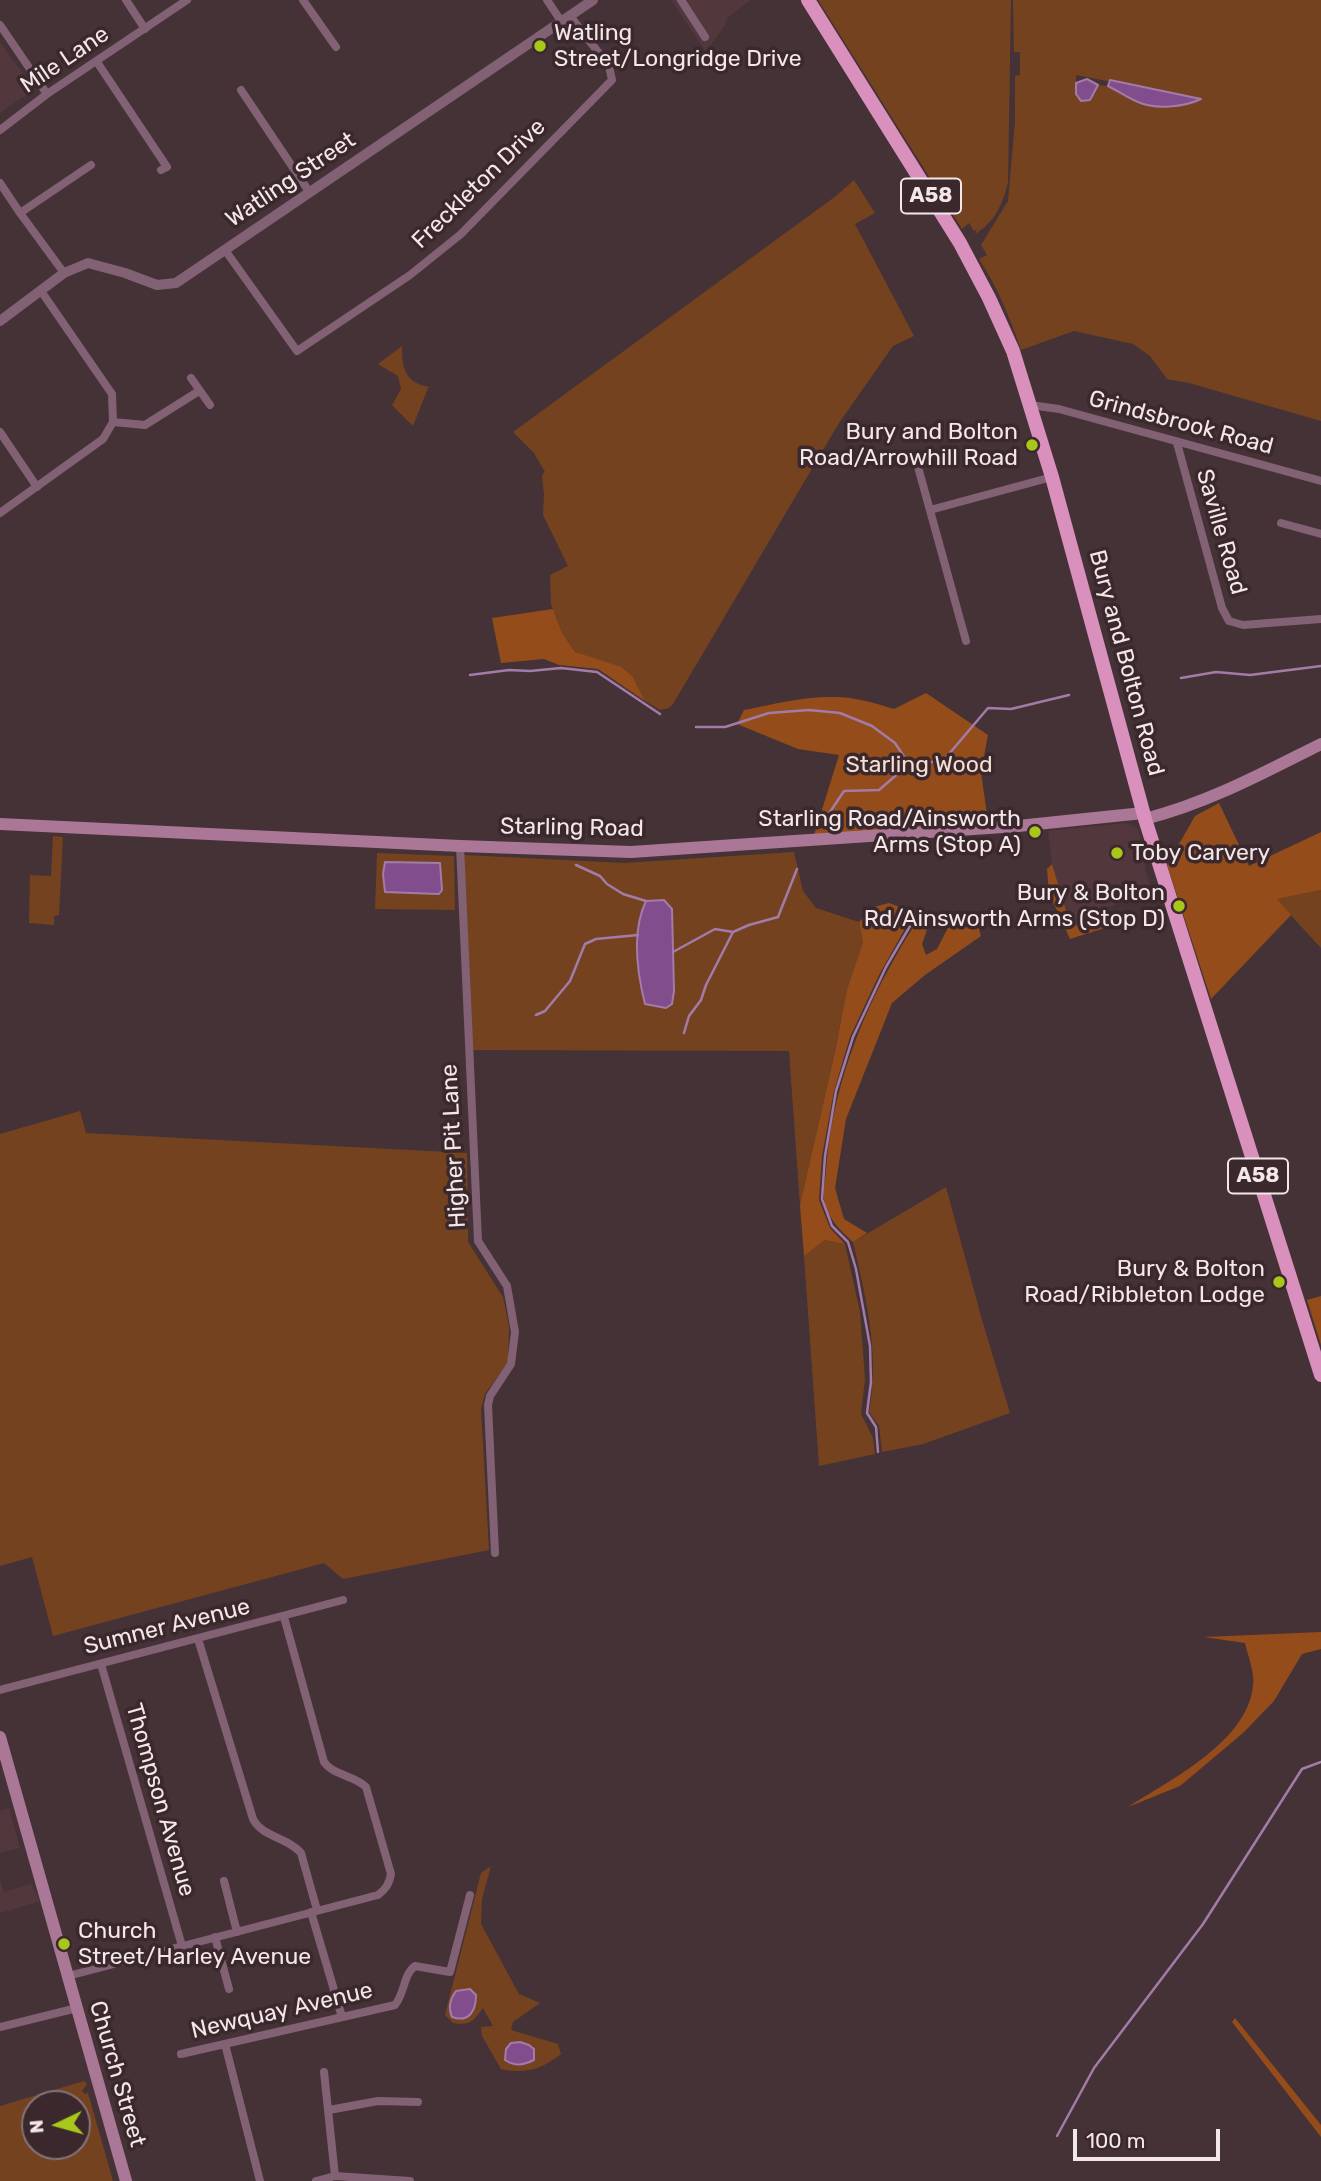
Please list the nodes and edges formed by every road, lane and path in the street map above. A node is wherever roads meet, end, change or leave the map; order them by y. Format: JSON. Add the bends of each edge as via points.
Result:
{"nodes":[{"id":1,"x":126,"y":0,"type":"edge"},
{"id":2,"x":187,"y":0,"type":"edge"},
{"id":3,"x":303,"y":0,"type":"edge"},
{"id":4,"x":547,"y":0,"type":"edge"},
{"id":5,"x":593,"y":0,"type":"edge"},
{"id":6,"x":681,"y":0,"type":"edge"},
{"id":7,"x":808,"y":0,"type":"edge"},
{"id":8,"x":566,"y":19,"type":"junction"},
{"id":9,"x":0,"y":25,"type":"edge"},
{"id":10,"x":145,"y":29,"type":"junction"},
{"id":11,"x":705,"y":37,"type":"dead end"},
{"id":12,"x":336,"y":47,"type":"dead end"},
{"id":13,"x":97,"y":62,"type":"junction"},
{"id":14,"x":241,"y":90,"type":"dead end"},
{"id":15,"x":47,"y":94,"type":"junction"},
{"id":16,"x":0,"y":130,"type":"edge"},
{"id":17,"x":91,"y":165,"type":"dead end"},
{"id":18,"x":162,"y":170,"type":"dead end"},
{"id":19,"x":0,"y":183,"type":"edge"},
{"id":20,"x":310,"y":193,"type":"junction"},
{"id":21,"x":20,"y":213,"type":"junction"},
{"id":22,"x":225,"y":250,"type":"junction"},
{"id":23,"x":64,"y":273,"type":"junction"},
{"id":24,"x":41,"y":291,"type":"junction"},
{"id":25,"x":0,"y":321,"type":"edge"},
{"id":26,"x":191,"y":378,"type":"dead end"},
{"id":27,"x":199,"y":391,"type":"junction"},
{"id":28,"x":210,"y":405,"type":"dead end"},
{"id":29,"x":1030,"y":405,"type":"junction"},
{"id":30,"x":113,"y":422,"type":"junction"},
{"id":31,"x":0,"y":432,"type":"edge"},
{"id":32,"x":1177,"y":443,"type":"junction"},
{"id":33,"x":915,"y":456,"type":"dead end"},
{"id":34,"x":1052,"y":477,"type":"junction"},
{"id":35,"x":1321,"y":481,"type":"edge"},
{"id":36,"x":37,"y":487,"type":"junction"},
{"id":37,"x":930,"y":510,"type":"junction"},
{"id":38,"x":0,"y":513,"type":"edge"},
{"id":39,"x":1281,"y":523,"type":"dead end"},
{"id":40,"x":1321,"y":534,"type":"edge"},
{"id":41,"x":1321,"y":619,"type":"edge"},
{"id":42,"x":966,"y":640,"type":"dead end"},
{"id":43,"x":1321,"y":744,"type":"edge"},
{"id":44,"x":1144,"y":816,"type":"junction"},
{"id":45,"x":0,"y":824,"type":"edge"},
{"id":46,"x":460,"y":846,"type":"junction"},
{"id":47,"x":1321,"y":1375,"type":"edge"},
{"id":48,"x":495,"y":1553,"type":"dead end"},
{"id":49,"x":343,"y":1600,"type":"dead end"},
{"id":50,"x":284,"y":1617,"type":"junction"},
{"id":51,"x":198,"y":1639,"type":"junction"},
{"id":52,"x":101,"y":1664,"type":"junction"},
{"id":53,"x":0,"y":1690,"type":"edge"},
{"id":54,"x":0,"y":1737,"type":"edge"},
{"id":55,"x":224,"y":1881,"type":"dead end"},
{"id":56,"x":470,"y":1895,"type":"dead end"},
{"id":57,"x":314,"y":1911,"type":"junction"},
{"id":58,"x":237,"y":1931,"type":"junction"},
{"id":59,"x":215,"y":1937,"type":"junction"},
{"id":60,"x":181,"y":1946,"type":"junction"},
{"id":61,"x":68,"y":1976,"type":"junction"},
{"id":62,"x":229,"y":1989,"type":"dead end"},
{"id":63,"x":77,"y":2008,"type":"junction"},
{"id":64,"x":342,"y":2017,"type":"junction"},
{"id":65,"x":0,"y":2027,"type":"edge"},
{"id":66,"x":225,"y":2044,"type":"junction"},
{"id":67,"x":181,"y":2054,"type":"dead end"},
{"id":68,"x":325,"y":2072,"type":"dead end"},
{"id":69,"x":418,"y":2102,"type":"dead end"},
{"id":70,"x":329,"y":2110,"type":"junction"},
{"id":71,"x":335,"y":2176,"type":"junction"},
{"id":72,"x":126,"y":2181,"type":"edge"},
{"id":73,"x":260,"y":2181,"type":"edge"},
{"id":74,"x":316,"y":2181,"type":"edge"},
{"id":75,"x":410,"y":2181,"type":"edge"}],
"edges":[{"from":1,"to":10,"type":"street"},
{"from":2,"to":10,"type":"street","name":"Mile Lane"},
{"from":3,"to":12,"type":"street"},
{"from":4,"to":8,"type":"street"},
{"from":5,"to":8,"type":"street","name":"Watling Street"},
{"from":6,"to":11,"type":"street"},
{"from":7,"to":29,"type":"highway","name":"Bury and Bolton Road","number":"A58","via":[[960,243],[1003,326]]},
{"from":8,"to":20,"type":"street","name":"Watling Street"},
{"from":8,"to":22,"type":"street","name":"Freckleton Drive","via":[[610,66],[612,80],[461,234],[410,275],[297,351]]},
{"from":9,"to":15,"type":"street"},
{"from":10,"to":13,"type":"street","name":"Mile Lane"},
{"from":13,"to":15,"type":"street","name":"Mile Lane"},
{"from":13,"to":18,"type":"street","via":[[167,167]]},
{"from":14,"to":20,"type":"street"},
{"from":15,"to":16,"type":"street","name":"Mile Lane"},
{"from":17,"to":21,"type":"street"},
{"from":19,"to":21,"type":"street"},
{"from":20,"to":22,"type":"street","name":"Watling Street"},
{"from":21,"to":23,"type":"street"},
{"from":22,"to":23,"type":"street","name":"Watling Street","via":[[176,283],[157,285],[88,262]]},
{"from":23,"to":24,"type":"street","name":"Watling Street"},
{"from":24,"to":25,"type":"street","name":"Watling Street"},
{"from":24,"to":30,"type":"street","via":[[112,394]]},
{"from":26,"to":27,"type":"street"},
{"from":27,"to":28,"type":"street"},
{"from":27,"to":30,"type":"street","via":[[145,425]]},
{"from":29,"to":32,"type":"street","name":"Grindsbrook Road"},
{"from":29,"to":34,"type":"highway","name":"Bury and Bolton Road","number":"A58"},
{"from":30,"to":36,"type":"street","via":[[103,439]]},
{"from":31,"to":36,"type":"street"},
{"from":32,"to":35,"type":"street","name":"Grindsbrook Road"},
{"from":32,"to":41,"type":"street","name":"Saville Road","via":[[1229,621],[1243,625]]},
{"from":33,"to":37,"type":"street"},
{"from":34,"to":37,"type":"street"},
{"from":34,"to":44,"type":"highway","name":"Bury and Bolton Road","number":"A58"},
{"from":36,"to":38,"type":"street"},
{"from":37,"to":42,"type":"street"},
{"from":39,"to":40,"type":"street"},
{"from":43,"to":44,"type":"main road","name":"Starling Road","via":[[1204,801]]},
{"from":44,"to":46,"type":"main road","name":"Starling Road","via":[[631,852]]},
{"from":44,"to":47,"type":"highway","name":"Bury and Bolton Road","number":"A58"},
{"from":45,"to":46,"type":"main road","name":"Starling Road"},
{"from":46,"to":48,"type":"street","name":"Higher Pit Lane","via":[[478,1241],[507,1286],[515,1332],[511,1364],[488,1405]]},
{"from":49,"to":50,"type":"street","name":"Sumner Avenue"},
{"from":50,"to":51,"type":"street","name":"Sumner Avenue"},
{"from":50,"to":57,"type":"street","via":[[324,1762],[366,1787],[391,1874],[378,1895]]},
{"from":51,"to":52,"type":"street","name":"Sumner Avenue"},
{"from":51,"to":57,"type":"street","via":[[253,1819],[301,1853]]},
{"from":52,"to":53,"type":"street","name":"Sumner Avenue"},
{"from":52,"to":60,"type":"street","name":"Thompson Avenue"},
{"from":54,"to":61,"type":"main road","name":"Church Street"},
{"from":55,"to":58,"type":"street"},
{"from":56,"to":64,"type":"street","name":"Newquay Avenue","via":[[450,1972],[415,1966],[396,2005]]},
{"from":57,"to":58,"type":"street"},
{"from":57,"to":64,"type":"street"},
{"from":58,"to":59,"type":"street"},
{"from":59,"to":60,"type":"street"},
{"from":59,"to":62,"type":"street"},
{"from":60,"to":61,"type":"street"},
{"from":61,"to":63,"type":"main road","name":"Church Street"},
{"from":63,"to":65,"type":"street"},
{"from":63,"to":72,"type":"main road","name":"Church Street"},
{"from":64,"to":66,"type":"street","name":"Newquay Avenue"},
{"from":66,"to":67,"type":"street","name":"Newquay Avenue"},
{"from":66,"to":73,"type":"street"},
{"from":68,"to":70,"type":"street"},
{"from":69,"to":70,"type":"street","via":[[378,2101]]},
{"from":70,"to":71,"type":"street"},
{"from":71,"to":74,"type":"street"},
{"from":71,"to":75,"type":"street"}]}
